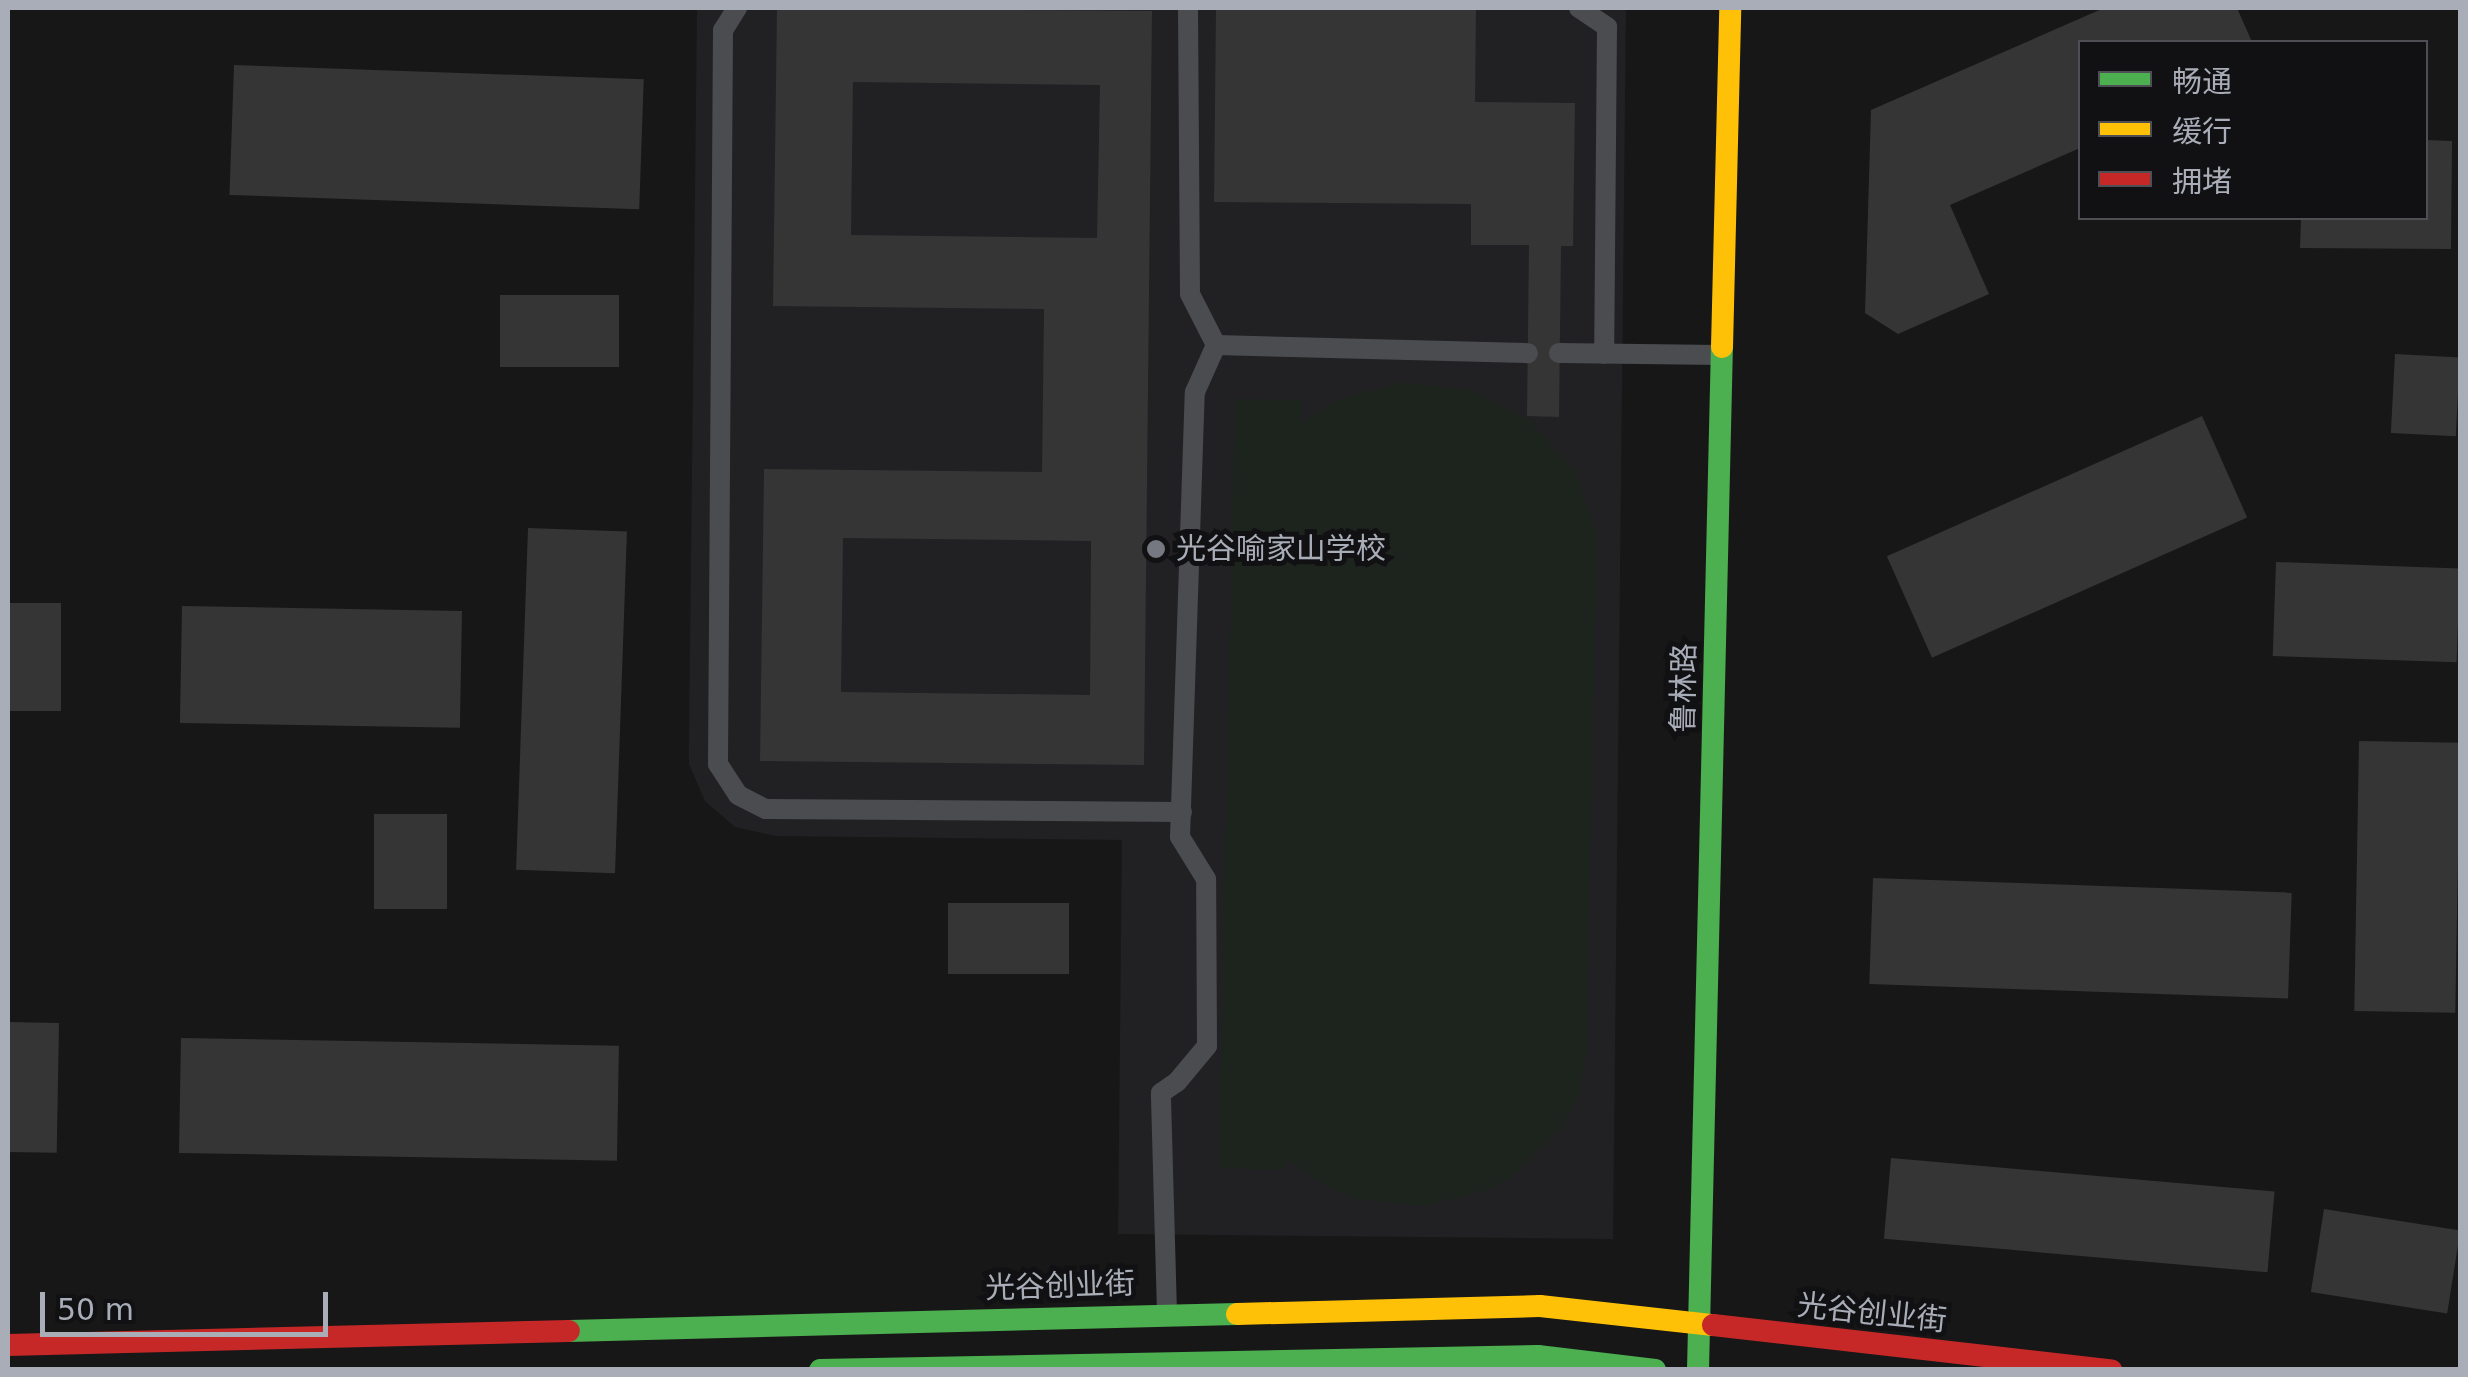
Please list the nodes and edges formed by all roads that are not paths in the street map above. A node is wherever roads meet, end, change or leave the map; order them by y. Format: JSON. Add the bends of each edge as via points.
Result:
{"nodes":[{"id":1,"x":737,"y":8,"type":"edge"},
{"id":2,"x":1188,"y":8,"type":"edge"},
{"id":3,"x":1579,"y":8,"type":"edge"},
{"id":4,"x":1730,"y":8,"type":"edge"},
{"id":5,"x":1216,"y":344,"type":"junction"},
{"id":6,"x":1528,"y":353,"type":"dead end"},
{"id":7,"x":1559,"y":353,"type":"dead end"},
{"id":8,"x":1604,"y":354,"type":"junction"},
{"id":9,"x":1722,"y":355,"type":"junction"},
{"id":10,"x":1182,"y":812,"type":"junction"},
{"id":11,"x":1699,"y":1324,"type":"junction"},
{"id":12,"x":1168,"y":1338,"type":"junction"},
{"id":13,"x":8,"y":1345,"type":"edge"},
{"id":14,"x":820,"y":1370,"type":"edge"},
{"id":15,"x":1655,"y":1370,"type":"edge"},
{"id":16,"x":1698,"y":1370,"type":"edge"},
{"id":17,"x":2111,"y":1370,"type":"edge"}],
"edges":[{"from":1,"to":10,"type":"lane","via":[[723,30],[718,764],[738,795],[766,809]]},
{"from":2,"to":5,"type":"lane","via":[[1190,294]]},
{"from":3,"to":8,"type":"lane","via":[[1607,27]]},
{"from":4,"to":9,"type":"main road","name":"鲁林路"},
{"from":5,"to":6,"type":"lane"},
{"from":5,"to":10,"type":"lane","via":[[1195,392]]},
{"from":7,"to":8,"type":"lane"},
{"from":8,"to":9,"type":"lane"},
{"from":9,"to":11,"type":"main road","name":"鲁林路"},
{"from":10,"to":12,"type":"lane","via":[[1180,837],[1206,880],[1207,1046],[1161,1093]]},
{"from":11,"to":12,"type":"main road","name":"光谷创业街","via":[[1540,1306]]},
{"from":11,"to":16,"type":"main road","name":"鲁林路"},
{"from":11,"to":17,"type":"main road","name":"光谷创业街"},
{"from":12,"to":13,"type":"main road","name":"光谷创业街"},
{"from":12,"to":14,"type":"main road","name":"光谷创业街"},
{"from":12,"to":15,"type":"main road","name":"光谷创业街","via":[[1538,1356]]}]}
